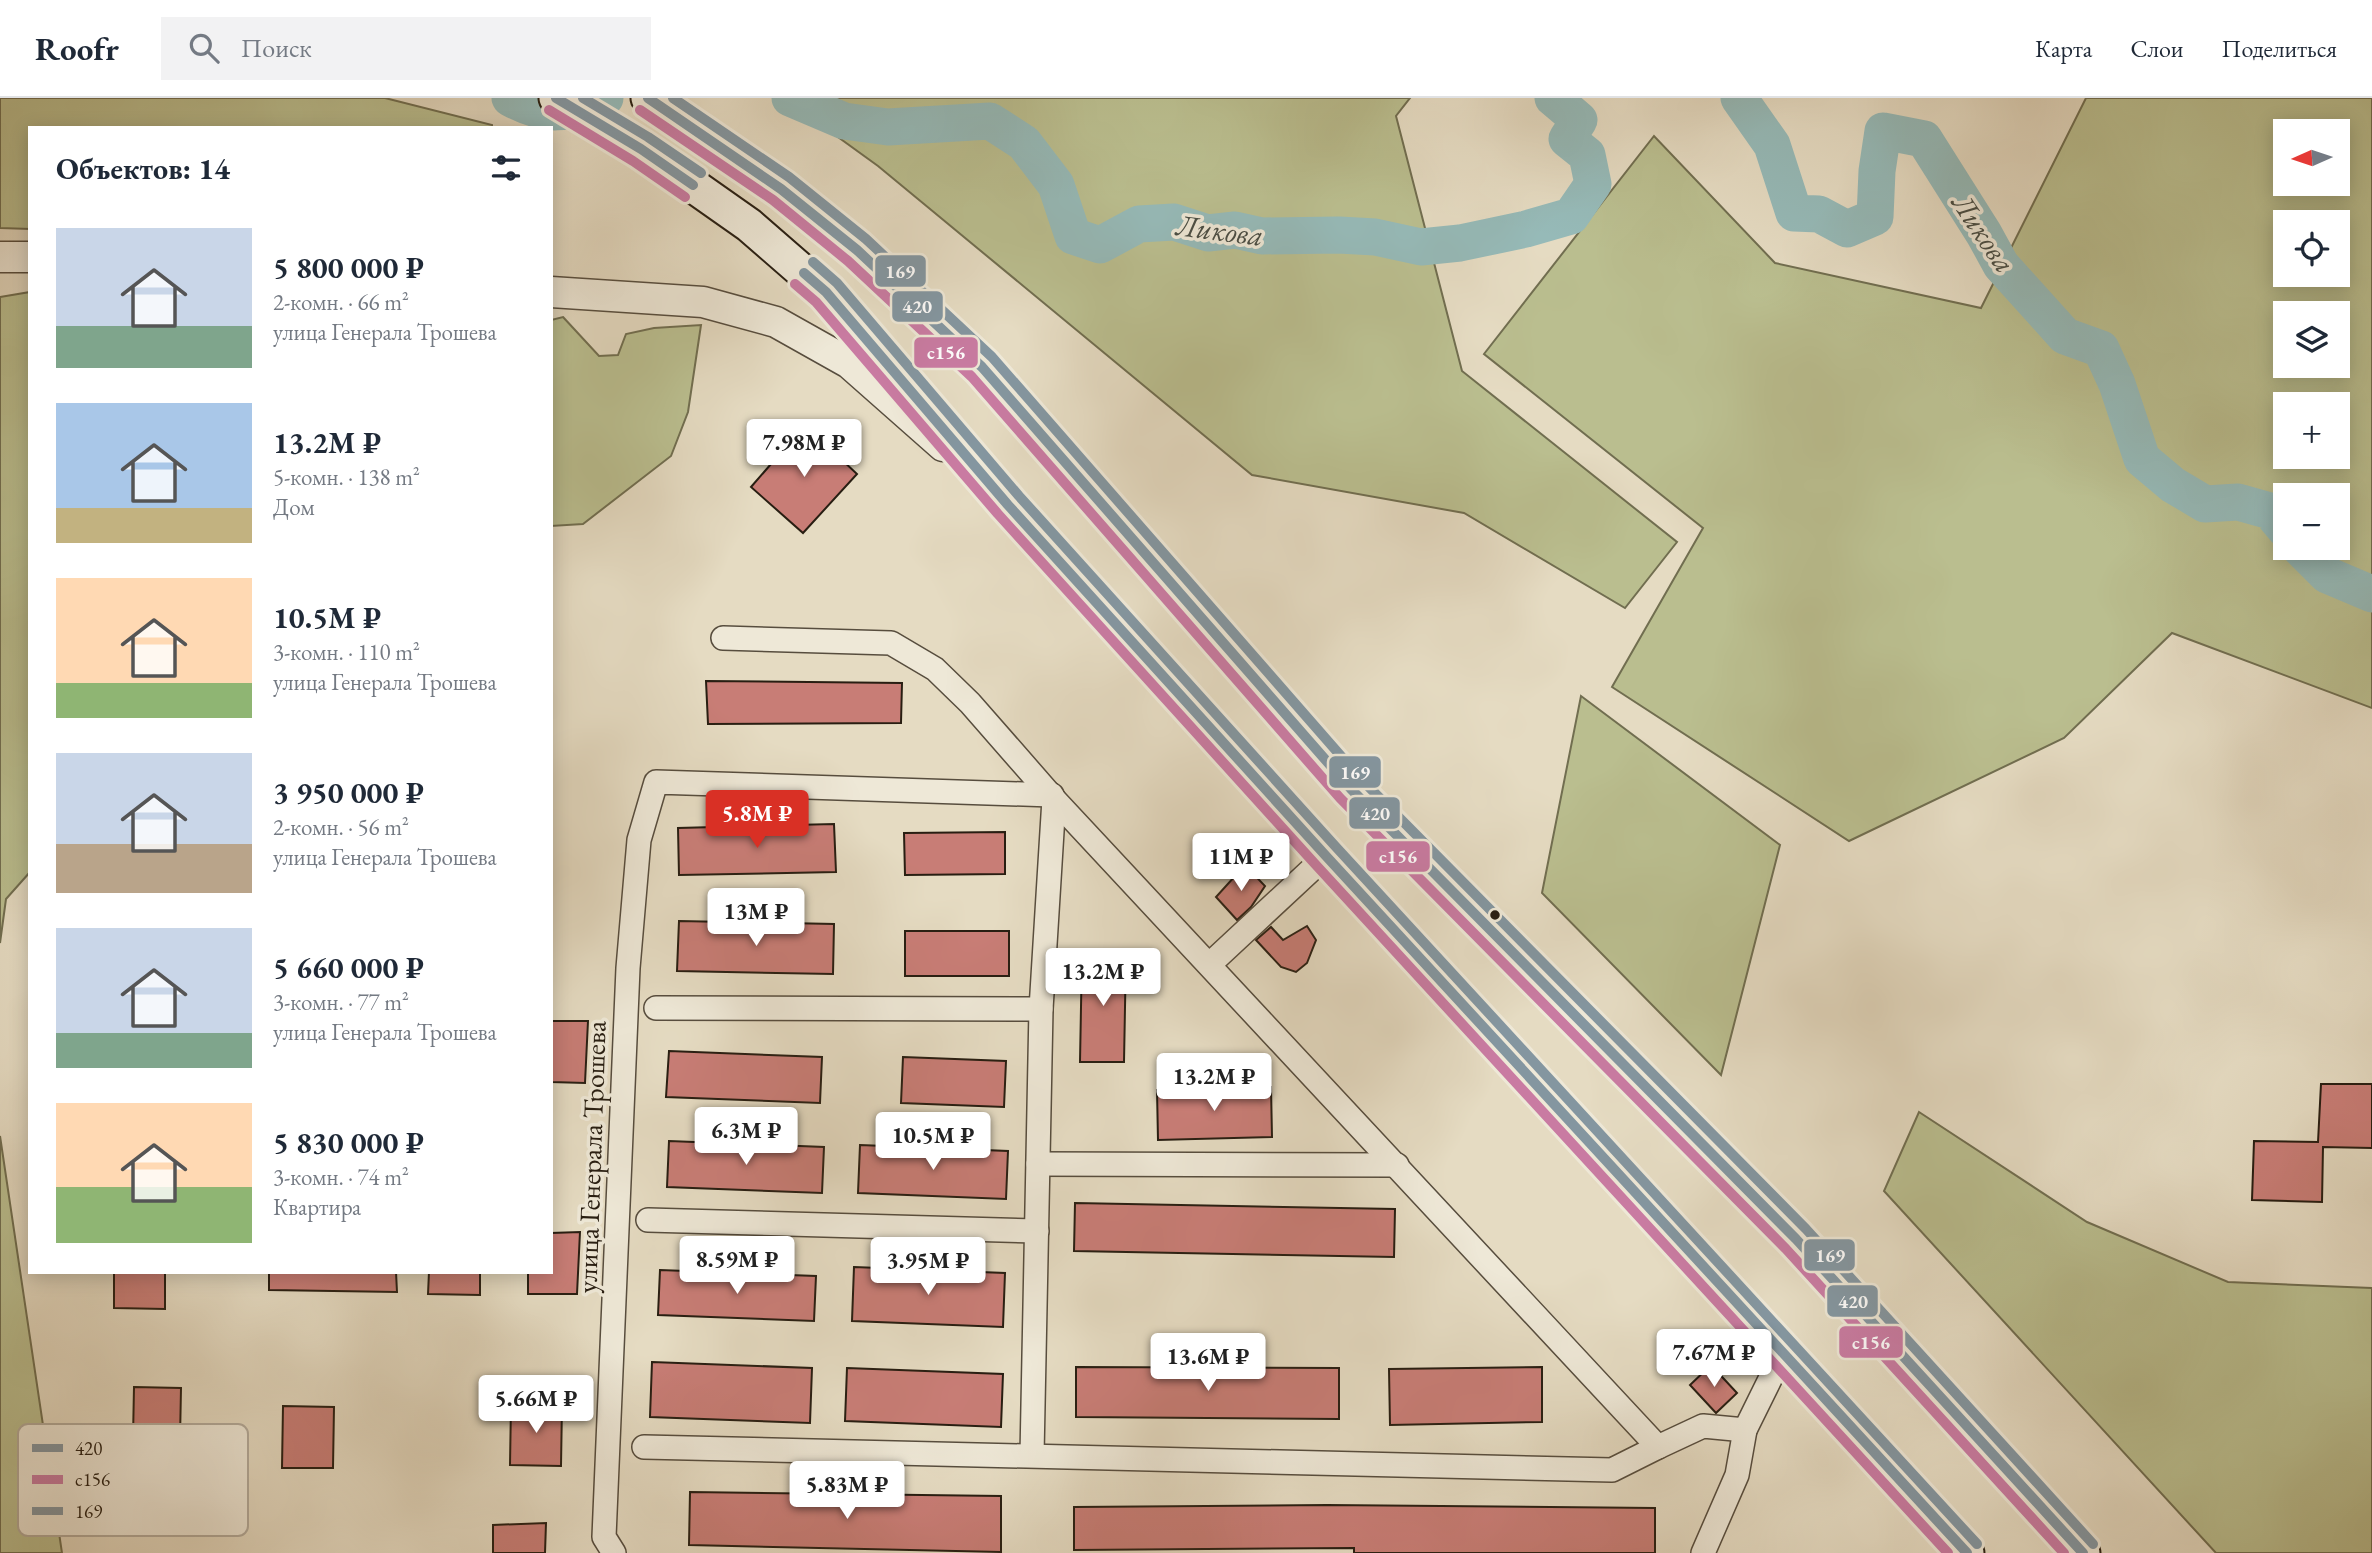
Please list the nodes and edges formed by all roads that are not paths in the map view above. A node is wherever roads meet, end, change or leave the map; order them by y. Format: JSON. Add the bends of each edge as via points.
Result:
{"nodes":[{"id":1,"x":555,"y":98,"type":"edge"},
{"id":2,"x":648,"y":98,"type":"edge"},
{"id":3,"x":0,"y":257,"type":"edge"},
{"id":4,"x":28,"y":257,"type":"edge"},
{"id":5,"x":553,"y":292,"type":"edge"},
{"id":6,"x":1008,"y":505,"type":"junction"},
{"id":7,"x":723,"y":638,"type":"dead end"},
{"id":8,"x":1053,"y":797,"type":"junction"},
{"id":9,"x":1326,"y":856,"type":"junction"},
{"id":10,"x":1210,"y":964,"type":"junction"},
{"id":11,"x":656,"y":1008,"type":"dead end"},
{"id":12,"x":1041,"y":1009,"type":"junction"},
{"id":13,"x":1038,"y":1164,"type":"junction"},
{"id":14,"x":1397,"y":1165,"type":"junction"},
{"id":15,"x":648,"y":1220,"type":"dead end"},
{"id":16,"x":1037,"y":1231,"type":"junction"},
{"id":17,"x":1783,"y":1353,"type":"junction"},
{"id":18,"x":1745,"y":1430,"type":"junction"},
{"id":19,"x":644,"y":1447,"type":"dead end"},
{"id":20,"x":1658,"y":1447,"type":"junction"},
{"id":21,"x":1032,"y":1455,"type":"junction"},
{"id":22,"x":609,"y":1545,"type":"edge"},
{"id":23,"x":1703,"y":1553,"type":"edge"},
{"id":24,"x":1967,"y":1553,"type":"edge"},
{"id":25,"x":2083,"y":1553,"type":"edge"}],
"edges":[{"from":1,"to":6,"type":"main road","via":[[641,149],[749,225],[826,292]]},
{"from":2,"to":25,"type":"main road","via":[[781,189],[857,250],[982,367],[1351,789],[1796,1239]]},
{"from":3,"to":4,"type":"street"},
{"from":5,"to":6,"type":"street","via":[[703,302],[776,322],[849,363]]},
{"from":6,"to":9,"type":"main road"},
{"from":7,"to":8,"type":"street","via":[[891,643],[935,669]]},
{"from":8,"to":10,"type":"street"},
{"from":8,"to":12,"type":"street"},
{"from":8,"to":22,"type":"street","name":"улица Генерала Трошева","via":[[656,782],[639,840],[628,968]]},
{"from":9,"to":10,"type":"street"},
{"from":9,"to":17,"type":"main road"},
{"from":10,"to":14,"type":"street"},
{"from":11,"to":12,"type":"street"},
{"from":12,"to":13,"type":"street"},
{"from":13,"to":14,"type":"street"},
{"from":13,"to":16,"type":"street"},
{"from":14,"to":20,"type":"street"},
{"from":15,"to":16,"type":"street"},
{"from":16,"to":21,"type":"street"},
{"from":17,"to":18,"type":"street"},
{"from":17,"to":24,"type":"main road"},
{"from":18,"to":20,"type":"street","via":[[1703,1426]]},
{"from":18,"to":23,"type":"street","via":[[1737,1475]]},
{"from":19,"to":21,"type":"street"},
{"from":20,"to":21,"type":"street","via":[[1612,1470]]}]}
